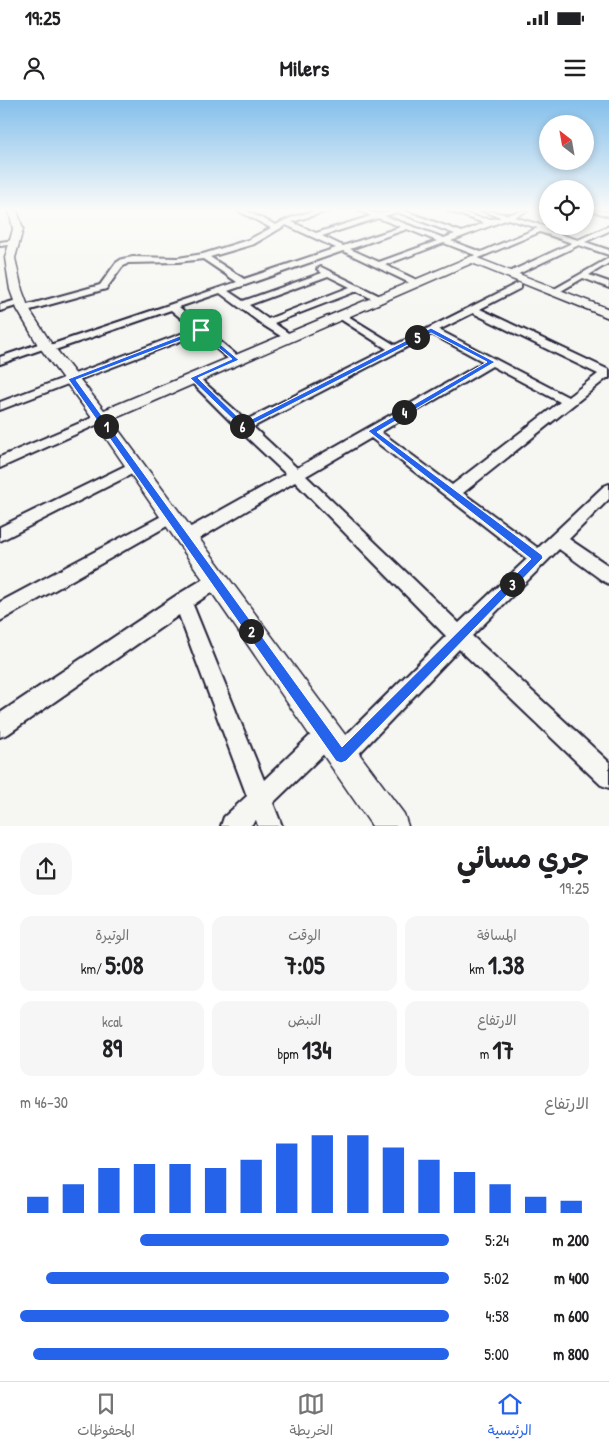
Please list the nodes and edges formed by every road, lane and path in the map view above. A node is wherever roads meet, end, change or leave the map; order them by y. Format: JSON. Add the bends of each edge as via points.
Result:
{"nodes":[{"id":1,"x":7,"y":243,"type":"edge"},
{"id":2,"x":245,"y":244,"type":"edge"},
{"id":3,"x":334,"y":244,"type":"edge"},
{"id":4,"x":359,"y":244,"type":"edge"},
{"id":5,"x":434,"y":244,"type":"edge"},
{"id":6,"x":450,"y":244,"type":"edge"},
{"id":7,"x":507,"y":244,"type":"edge"},
{"id":8,"x":577,"y":244,"type":"edge"},
{"id":9,"x":582,"y":244,"type":"edge"},
{"id":10,"x":345,"y":249,"type":"junction"},
{"id":11,"x":609,"y":253,"type":"edge"},
{"id":12,"x":204,"y":256,"type":"junction"},
{"id":13,"x":472,"y":259,"type":"junction"},
{"id":14,"x":609,"y":260,"type":"edge"},
{"id":15,"x":307,"y":262,"type":"junction"},
{"id":16,"x":379,"y":265,"type":"junction"},
{"id":17,"x":329,"y":273,"type":"junction"},
{"id":18,"x":510,"y":275,"type":"junction"},
{"id":19,"x":583,"y":275,"type":"junction"},
{"id":20,"x":244,"y":283,"type":"junction"},
{"id":21,"x":416,"y":283,"type":"junction"},
{"id":22,"x":609,"y":285,"type":"edge"},
{"id":23,"x":518,"y":286,"type":"junction"},
{"id":24,"x":356,"y":288,"type":"junction"},
{"id":25,"x":221,"y":290,"type":"junction"},
{"id":26,"x":553,"y":292,"type":"junction"},
{"id":27,"x":379,"y":299,"type":"junction"},
{"id":28,"x":241,"y":305,"type":"junction"},
{"id":29,"x":22,"y":306,"type":"junction"},
{"id":30,"x":173,"y":306,"type":"junction"},
{"id":31,"x":0,"y":308,"type":"edge"},
{"id":32,"x":474,"y":310,"type":"junction"},
{"id":33,"x":609,"y":314,"type":"edge"},
{"id":34,"x":340,"y":315,"type":"junction"},
{"id":35,"x":266,"y":323,"type":"junction"},
{"id":36,"x":609,"y":323,"type":"edge"},
{"id":37,"x":201,"y":330,"type":"junction"},
{"id":38,"x":431,"y":330,"type":"junction"},
{"id":39,"x":287,"y":337,"type":"junction"},
{"id":40,"x":46,"y":347,"type":"junction"},
{"id":41,"x":394,"y":349,"type":"junction"},
{"id":42,"x":236,"y":360,"type":"junction"},
{"id":43,"x":0,"y":362,"type":"edge"},
{"id":44,"x":492,"y":362,"type":"junction"},
{"id":45,"x":608,"y":374,"type":"edge"},
{"id":46,"x":193,"y":378,"type":"junction"},
{"id":47,"x":72,"y":379,"type":"junction"},
{"id":48,"x":569,"y":402,"type":"junction"},
{"id":49,"x":0,"y":406,"type":"edge"},
{"id":50,"x":101,"y":418,"type":"junction"},
{"id":51,"x":243,"y":427,"type":"junction"},
{"id":52,"x":371,"y":431,"type":"junction"},
{"id":53,"x":0,"y":463,"type":"edge"},
{"id":54,"x":135,"y":466,"type":"junction"},
{"id":55,"x":296,"y":474,"type":"junction"},
{"id":56,"x":609,"y":490,"type":"edge"},
{"id":57,"x":452,"y":494,"type":"junction"},
{"id":58,"x":171,"y":517,"type":"junction"},
{"id":59,"x":0,"y":534,"type":"edge"},
{"id":60,"x":186,"y":538,"type":"junction"},
{"id":61,"x":558,"y":540,"type":"junction"},
{"id":62,"x":538,"y":558,"type":"junction"},
{"id":63,"x":609,"y":576,"type":"edge"},
{"id":64,"x":215,"y":580,"type":"junction"},
{"id":65,"x":183,"y":601,"type":"junction"},
{"id":66,"x":0,"y":612,"type":"edge"},
{"id":67,"x":459,"y":636,"type":"junction"},
{"id":68,"x":0,"y":726,"type":"edge"},
{"id":69,"x":326,"y":736,"type":"junction"},
{"id":70,"x":341,"y":756,"type":"junction"},
{"id":71,"x":609,"y":777,"type":"edge"},
{"id":72,"x":259,"y":801,"type":"junction"},
{"id":73,"x":234,"y":826,"type":"edge"},
{"id":74,"x":270,"y":826,"type":"edge"},
{"id":75,"x":392,"y":826,"type":"edge"}],
"edges":[{"from":1,"to":29,"type":"main road"},
{"from":2,"to":12,"type":"street"},
{"from":3,"to":10,"type":"street"},
{"from":4,"to":10,"type":"street"},
{"from":5,"to":16,"type":"street"},
{"from":6,"to":13,"type":"street"},
{"from":7,"to":13,"type":"street"},
{"from":8,"to":18,"type":"street"},
{"from":9,"to":11,"type":"street"},
{"from":10,"to":15,"type":"street"},
{"from":10,"to":16,"type":"street"},
{"from":12,"to":20,"type":"street"},
{"from":12,"to":29,"type":"street","via":[[125,261],[103,287]]},
{"from":13,"to":18,"type":"main road"},
{"from":13,"to":21,"type":"main road"},
{"from":13,"to":23,"type":"main road"},
{"from":14,"to":19,"type":"street"},
{"from":15,"to":17,"type":"street"},
{"from":15,"to":20,"type":"street"},
{"from":16,"to":21,"type":"street"},
{"from":17,"to":24,"type":"street"},
{"from":17,"to":28,"type":"street"},
{"from":18,"to":26,"type":"main road"},
{"from":19,"to":22,"type":"street"},
{"from":19,"to":26,"type":"street"},
{"from":20,"to":25,"type":"street"},
{"from":21,"to":27,"type":"main road"},
{"from":23,"to":32,"type":"street"},
{"from":23,"to":36,"type":"main road"},
{"from":24,"to":27,"type":"street"},
{"from":24,"to":35,"type":"street"},
{"from":25,"to":28,"type":"street"},
{"from":25,"to":30,"type":"street"},
{"from":26,"to":33,"type":"main road"},
{"from":27,"to":34,"type":"main road"},
{"from":28,"to":35,"type":"street"},
{"from":29,"to":31,"type":"street"},
{"from":29,"to":40,"type":"main road"},
{"from":30,"to":37,"type":"street"},
{"from":30,"to":40,"type":"street"},
{"from":32,"to":38,"type":"street"},
{"from":32,"to":45,"type":"street"},
{"from":34,"to":39,"type":"main road"},
{"from":34,"to":41,"type":"street"},
{"from":35,"to":39,"type":"street"},
{"from":37,"to":42,"type":"street"},
{"from":37,"to":47,"type":"street"},
{"from":38,"to":41,"type":"street"},
{"from":38,"to":44,"type":"street"},
{"from":39,"to":42,"type":"main road"},
{"from":40,"to":43,"type":"street"},
{"from":40,"to":47,"type":"main road"},
{"from":41,"to":51,"type":"street"},
{"from":42,"to":46,"type":"main road"},
{"from":44,"to":48,"type":"street"},
{"from":44,"to":52,"type":"street"},
{"from":45,"to":48,"type":"street"},
{"from":46,"to":50,"type":"main road"},
{"from":46,"to":51,"type":"street"},
{"from":47,"to":49,"type":"street"},
{"from":47,"to":50,"type":"main road"},
{"from":48,"to":57,"type":"street"},
{"from":50,"to":53,"type":"street"},
{"from":50,"to":54,"type":"main road"},
{"from":51,"to":55,"type":"street"},
{"from":52,"to":55,"type":"street"},
{"from":52,"to":57,"type":"street"},
{"from":54,"to":58,"type":"main road"},
{"from":54,"to":59,"type":"street"},
{"from":55,"to":60,"type":"street"},
{"from":55,"to":67,"type":"street"},
{"from":56,"to":61,"type":"street"},
{"from":57,"to":62,"type":"street"},
{"from":58,"to":60,"type":"main road"},
{"from":58,"to":66,"type":"street"},
{"from":60,"to":64,"type":"main road"},
{"from":61,"to":62,"type":"street"},
{"from":61,"to":63,"type":"street"},
{"from":62,"to":67,"type":"street"},
{"from":64,"to":65,"type":"street"},
{"from":64,"to":69,"type":"main road"},
{"from":65,"to":68,"type":"street"},
{"from":65,"to":72,"type":"street"},
{"from":67,"to":70,"type":"street"},
{"from":67,"to":71,"type":"street"},
{"from":69,"to":70,"type":"main road"},
{"from":69,"to":72,"type":"street"},
{"from":70,"to":75,"type":"main road"},
{"from":72,"to":73,"type":"street"},
{"from":72,"to":74,"type":"street"}]}
